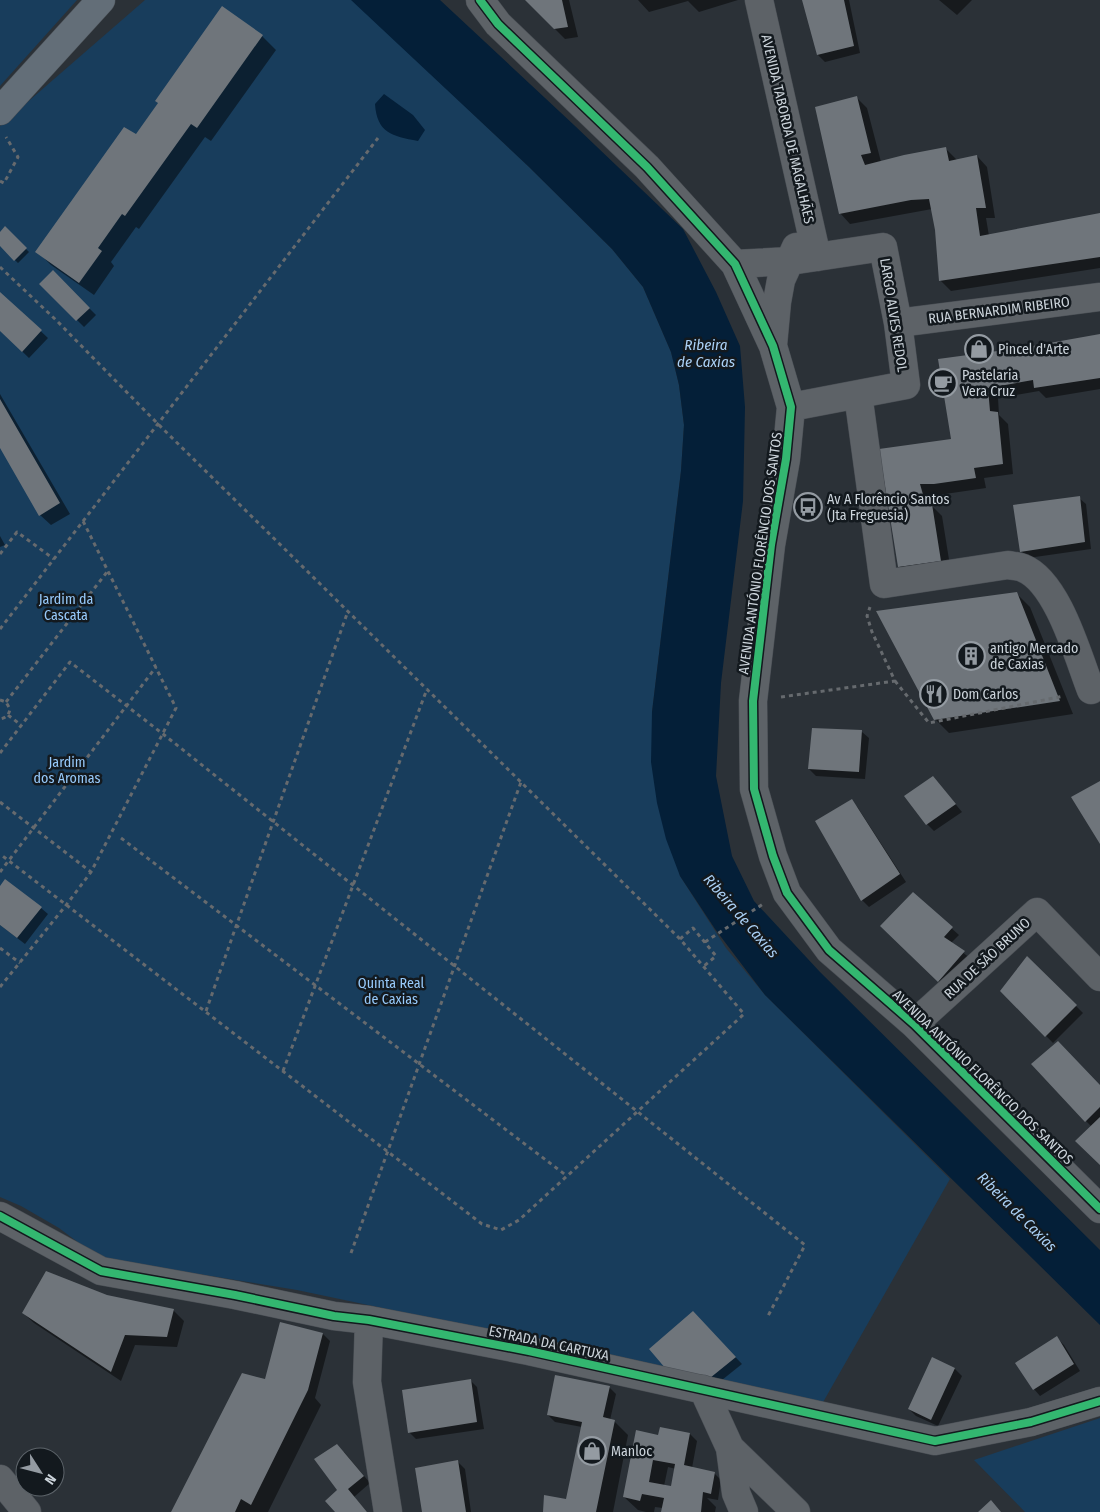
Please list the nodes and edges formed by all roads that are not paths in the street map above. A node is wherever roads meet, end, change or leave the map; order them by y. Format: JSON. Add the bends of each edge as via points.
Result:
{"nodes":[{"id":1,"x":101,"y":0,"type":"edge"},
{"id":2,"x":480,"y":0,"type":"edge"},
{"id":3,"x":759,"y":0,"type":"edge"},
{"id":4,"x":0,"y":111,"type":"edge"},
{"id":5,"x":809,"y":221,"type":"junction"},
{"id":6,"x":817,"y":257,"type":"junction"},
{"id":7,"x":790,"y":261,"type":"junction"},
{"id":8,"x":735,"y":264,"type":"junction"},
{"id":9,"x":1100,"y":297,"type":"edge"},
{"id":10,"x":898,"y":323,"type":"junction"},
{"id":11,"x":773,"y":346,"type":"junction"},
{"id":12,"x":858,"y":394,"type":"junction"},
{"id":13,"x":791,"y":407,"type":"junction"},
{"id":14,"x":1091,"y":690,"type":"road end"},
{"id":15,"x":1100,"y":977,"type":"edge"},
{"id":16,"x":914,"y":1024,"type":"junction"},
{"id":17,"x":1100,"y":1209,"type":"edge"},
{"id":18,"x":0,"y":1216,"type":"edge"},
{"id":19,"x":369,"y":1320,"type":"junction"},
{"id":20,"x":703,"y":1389,"type":"junction"},
{"id":21,"x":1100,"y":1401,"type":"edge"},
{"id":22,"x":730,"y":1448,"type":"junction"},
{"id":23,"x":0,"y":1479,"type":"edge"},
{"id":24,"x":27,"y":1512,"type":"edge"},
{"id":25,"x":388,"y":1512,"type":"edge"},
{"id":26,"x":744,"y":1512,"type":"edge"},
{"id":27,"x":796,"y":1512,"type":"edge"}],
"edges":[{"from":1,"to":4,"type":"main road"},
{"from":2,"to":8,"type":"street","name":"AVENIDA ANTÓNIO FLORÊNCIO DOS SANTOS","via":[[498,24],[647,167]]},
{"from":3,"to":5,"type":"street","name":"AVENIDA TABORDA DE MAGALHÃES"},
{"from":5,"to":6,"type":"street","name":"AVENIDA TABORDA DE MAGALHÃES"},
{"from":5,"to":7,"type":"street"},
{"from":6,"to":7,"type":"street","name":"LARGO ALVES REDOL"},
{"from":6,"to":10,"type":"street","name":"LARGO ALVES REDOL","via":[[883,247]]},
{"from":7,"to":8,"type":"street","name":"LARGO ALVES REDOL"},
{"from":7,"to":11,"type":"street","via":[[781,280]]},
{"from":8,"to":11,"type":"street","name":"AVENIDA ANTÓNIO FLORÊNCIO DOS SANTOS"},
{"from":9,"to":10,"type":"street","name":"RUA BERNARDIM RIBEIRO"},
{"from":10,"to":12,"type":"street","name":"LARGO ALVES REDOL","via":[[906,385]]},
{"from":11,"to":13,"type":"street","name":"AVENIDA ANTÓNIO FLORÊNCIO DOS SANTOS"},
{"from":12,"to":13,"type":"street","name":"LARGO ALVES REDOL"},
{"from":12,"to":14,"type":"street","via":[[884,584],[1008,565],[1024,568],[1048,590],[1059,608]]},
{"from":13,"to":16,"type":"street","name":"AVENIDA ANTÓNIO FLORÊNCIO DOS SANTOS","via":[[753,701],[754,789],[787,893],[829,950]]},
{"from":15,"to":16,"type":"street","name":"RUA DE SÃO BRUNO","via":[[1037,912]]},
{"from":16,"to":17,"type":"street","name":"AVENIDA ANTÓNIO FLORÊNCIO DOS SANTOS"},
{"from":18,"to":19,"type":"street","name":"ESTRADA DA CARTUXA","via":[[102,1271]]},
{"from":19,"to":20,"type":"street","name":"ESTRADA DA CARTUXA","via":[[529,1350]]},
{"from":19,"to":25,"type":"street","via":[[367,1382]]},
{"from":20,"to":21,"type":"street","name":"ESTRADA DA CARTUXA","via":[[935,1441],[1031,1422]]},
{"from":20,"to":22,"type":"street"},
{"from":22,"to":26,"type":"street","via":[[736,1493]]},
{"from":22,"to":27,"type":"street"},
{"from":23,"to":24,"type":"street"}]}
